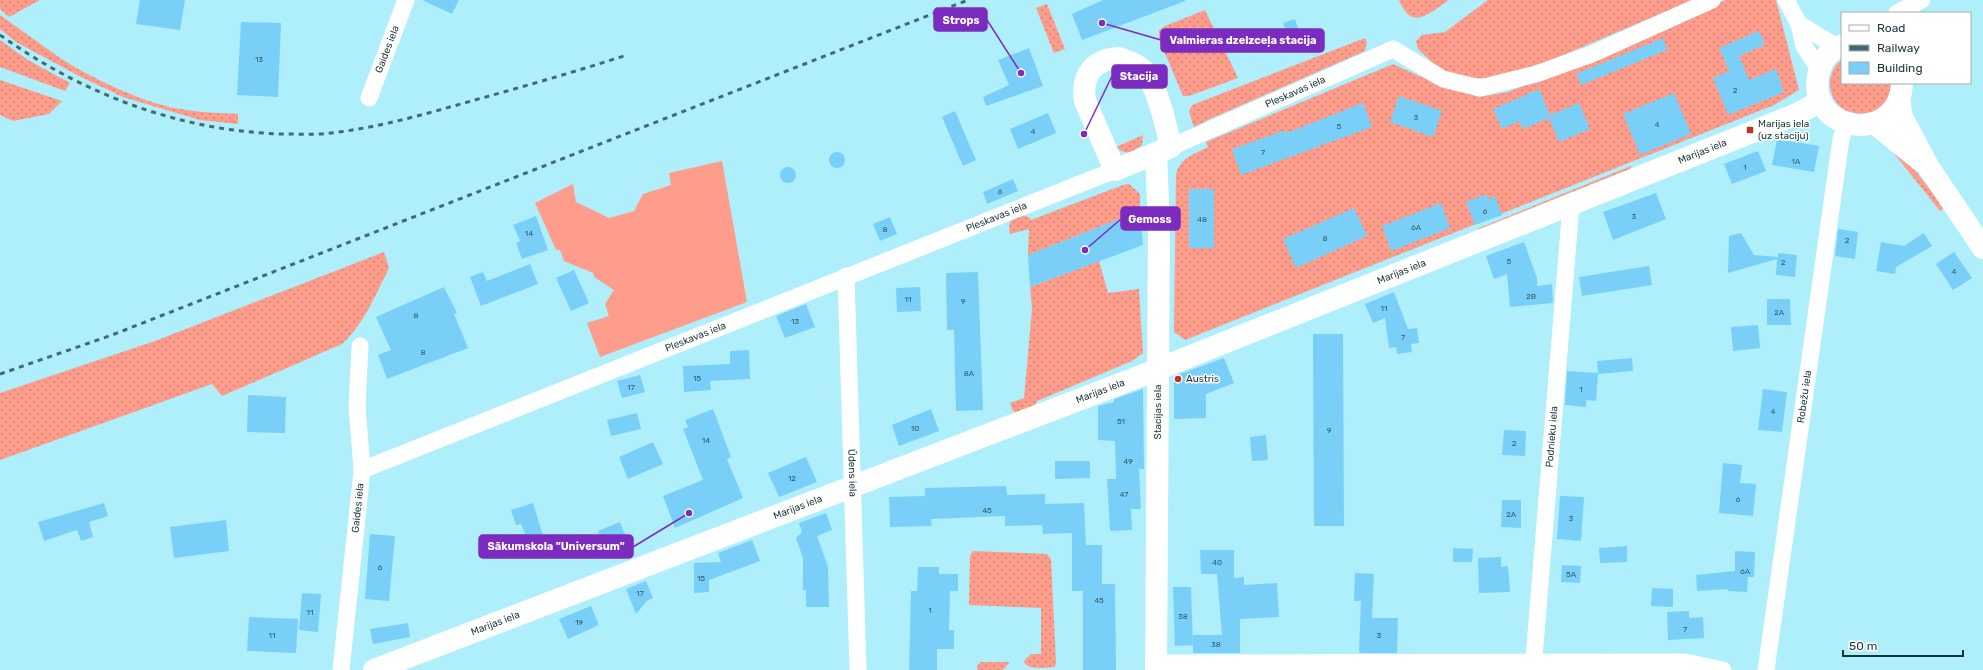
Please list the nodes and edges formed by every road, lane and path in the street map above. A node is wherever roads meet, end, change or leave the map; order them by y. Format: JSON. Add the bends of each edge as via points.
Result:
{"nodes":[{"id":1,"x":406,"y":0,"type":"edge"},
{"id":2,"x":1712,"y":0,"type":"edge"},
{"id":3,"x":1786,"y":0,"type":"edge"},
{"id":4,"x":1922,"y":0,"type":"edge"},
{"id":5,"x":1902,"y":9,"type":"edge"},
{"id":6,"x":1799,"y":24,"type":"junction"},
{"id":7,"x":1840,"y":46,"type":"edge"},
{"id":8,"x":1819,"y":69,"type":"junction"},
{"id":9,"x":1900,"y":91,"type":"edge"},
{"id":10,"x":369,"y":98,"type":"dead end"},
{"id":11,"x":1821,"y":101,"type":"junction"},
{"id":12,"x":1874,"y":123,"type":"junction"},
{"id":13,"x":1846,"y":124,"type":"junction"},
{"id":14,"x":1163,"y":150,"type":"junction"},
{"id":15,"x":1929,"y":168,"type":"junction"},
{"id":16,"x":1115,"y":170,"type":"junction"},
{"id":17,"x":1571,"y":204,"type":"junction"},
{"id":18,"x":1983,"y":248,"type":"edge"},
{"id":19,"x":846,"y":276,"type":"junction"},
{"id":20,"x":360,"y":346,"type":"dead end"},
{"id":21,"x":1159,"y":368,"type":"junction"},
{"id":22,"x":362,"y":470,"type":"junction"},
{"id":23,"x":852,"y":488,"type":"junction"},
{"id":24,"x":1156,"y":666,"type":"edge"},
{"id":25,"x":1533,"y":666,"type":"edge"},
{"id":26,"x":341,"y":670,"type":"edge"},
{"id":27,"x":374,"y":670,"type":"edge"},
{"id":28,"x":858,"y":670,"type":"edge"},
{"id":29,"x":1723,"y":670,"type":"edge"},
{"id":30,"x":1766,"y":670,"type":"edge"}],
"edges":[{"from":1,"to":10,"type":"street","name":"Gaides iela"},
{"from":2,"to":14,"type":"street","name":"Pleskavas iela","via":[[1592,54],[1536,74],[1480,88],[1443,79],[1393,49]]},
{"from":3,"to":6,"type":"street"},
{"from":4,"to":5,"type":"street"},
{"from":6,"to":7,"type":"street"},
{"from":6,"to":8,"type":"street","via":[[1804,46]]},
{"from":7,"to":8,"type":"street","via":[[1824,60]]},
{"from":8,"to":11,"type":"street","via":[[1817,86]]},
{"from":9,"to":12,"type":"street","via":[[1889,114]]},
{"from":9,"to":15,"type":"street","via":[[1902,116]]},
{"from":11,"to":13,"type":"street","via":[[1828,112]]},
{"from":11,"to":17,"type":"street","name":"Marijas iela","via":[[1797,114]]},
{"from":12,"to":13,"type":"street","via":[[1862,126]]},
{"from":12,"to":15,"type":"street"},
{"from":13,"to":30,"type":"street","name":"Robežu iela","via":[[1841,139]]},
{"from":14,"to":16,"type":"street","name":"Pleskavas iela"},
{"from":14,"to":16,"type":"street","name":"Stacijas iela","via":[[1162,112],[1150,80],[1142,69],[1132,62],[1107,58],[1090,71],[1083,89],[1085,101]]},
{"from":14,"to":21,"type":"street","name":"Stacijas iela","via":[[1159,226]]},
{"from":15,"to":18,"type":"street"},
{"from":16,"to":19,"type":"street","name":"Pleskavas iela"},
{"from":17,"to":21,"type":"street","name":"Marijas iela"},
{"from":17,"to":25,"type":"street","name":"Podnieku iela"},
{"from":19,"to":22,"type":"street","name":"Pleskavas iela"},
{"from":19,"to":23,"type":"street","name":"Ūdens iela"},
{"from":20,"to":22,"type":"street","name":"Gaides iela","via":[[357,406]]},
{"from":21,"to":23,"type":"street","name":"Marijas iela"},
{"from":21,"to":24,"type":"street","name":"Stacijas iela"},
{"from":22,"to":26,"type":"street","name":"Gaides iela"},
{"from":23,"to":27,"type":"street","name":"Marijas iela"},
{"from":23,"to":28,"type":"street","name":"Ūdens iela"},
{"from":24,"to":25,"type":"street"},
{"from":25,"to":29,"type":"street","via":[[1684,662]]}]}
